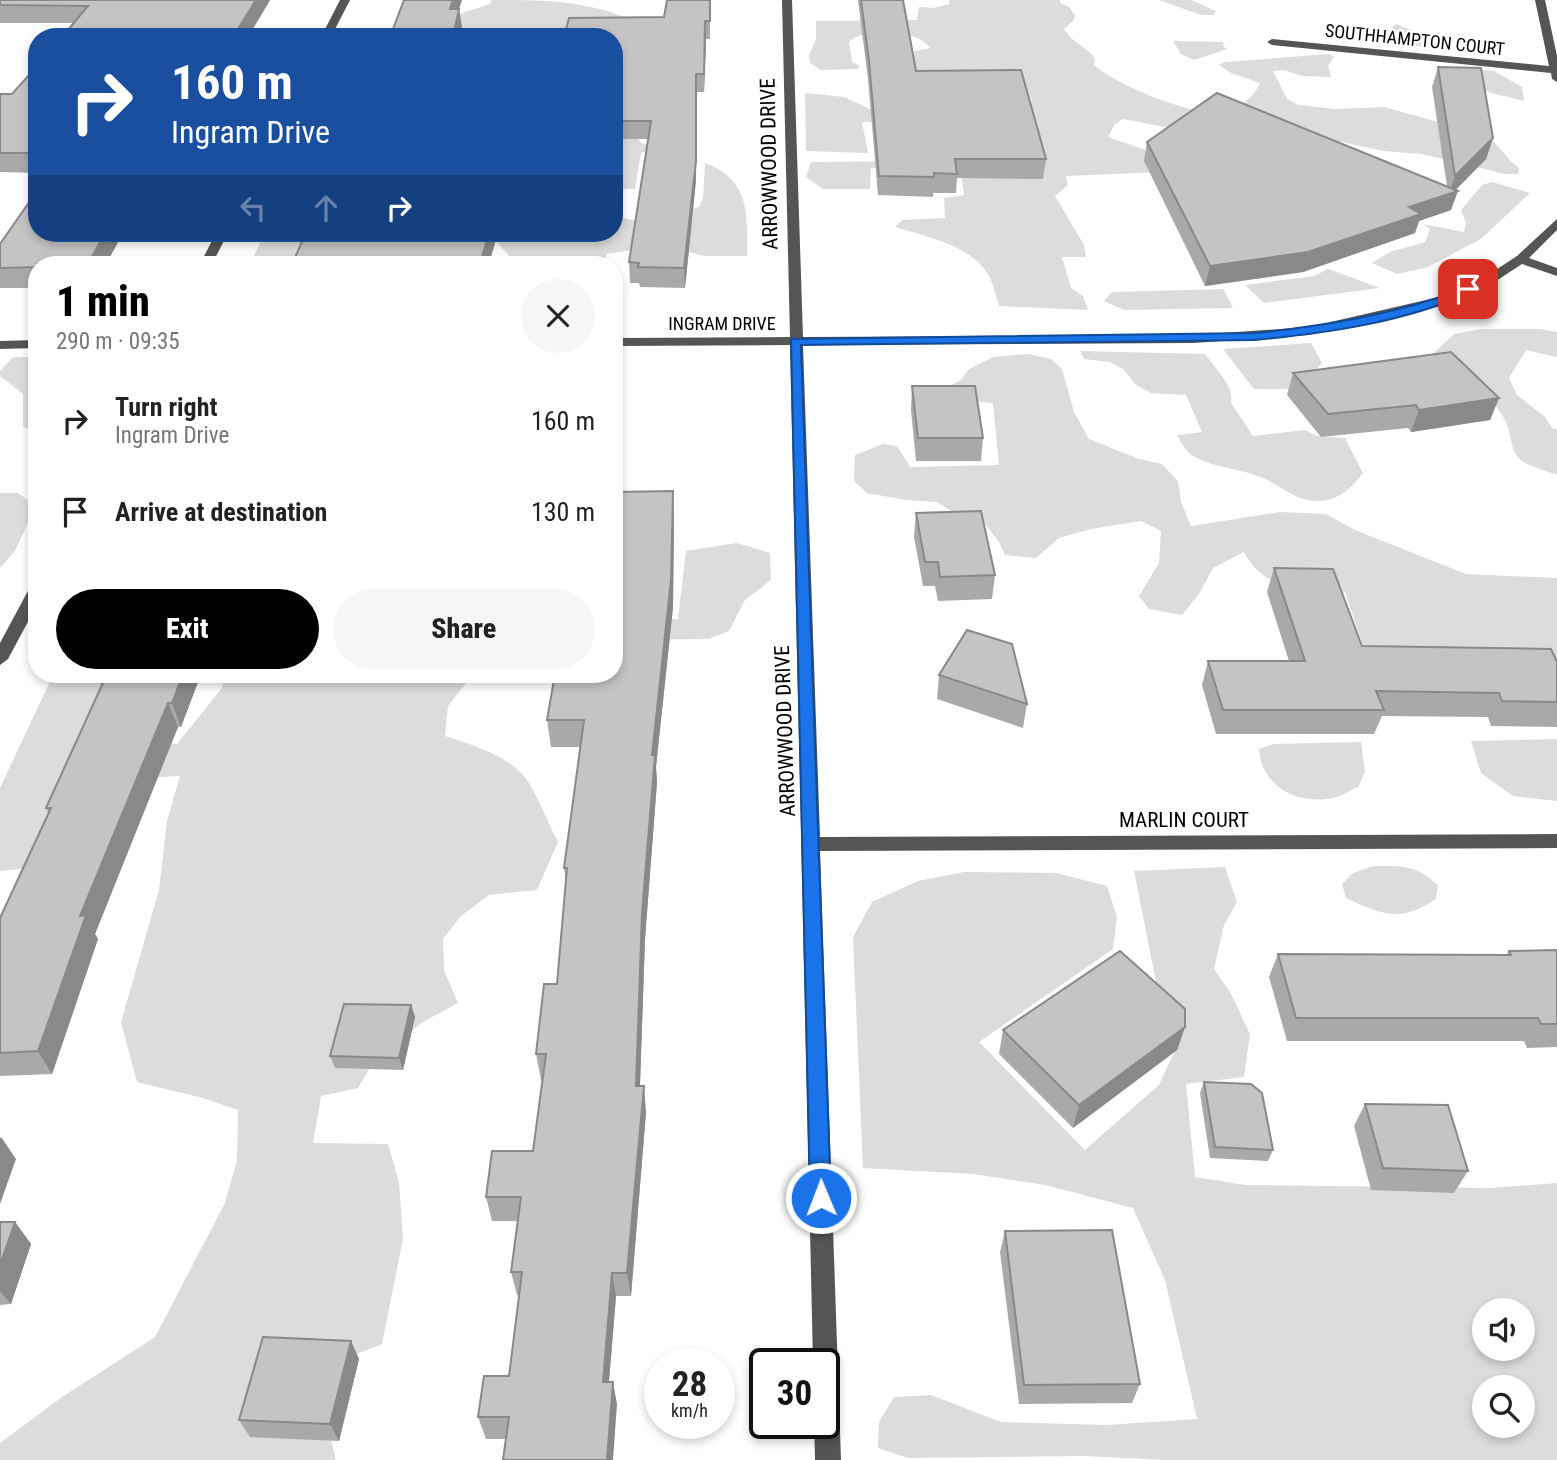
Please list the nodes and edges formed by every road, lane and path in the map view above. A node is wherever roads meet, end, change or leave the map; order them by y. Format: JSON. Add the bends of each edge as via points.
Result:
{"nodes":[{"id":1,"x":345,"y":0,"type":"edge"},
{"id":2,"x":786,"y":0,"type":"edge"},
{"id":3,"x":1540,"y":0,"type":"edge"},
{"id":4,"x":331,"y":28,"type":"edge"},
{"id":5,"x":1272,"y":42,"type":"dead end"},
{"id":6,"x":1556,"y":74,"type":"edge"},
{"id":7,"x":1557,"y":223,"type":"edge"},
{"id":8,"x":1521,"y":259,"type":"junction"},
{"id":9,"x":1557,"y":272,"type":"edge"},
{"id":10,"x":623,"y":342,"type":"edge"},
{"id":11,"x":795,"y":342,"type":"junction"},
{"id":12,"x":28,"y":344,"type":"edge"},
{"id":13,"x":0,"y":345,"type":"edge"},
{"id":14,"x":28,"y":606,"type":"edge"},
{"id":15,"x":0,"y":659,"type":"edge"},
{"id":16,"x":1557,"y":841,"type":"edge"},
{"id":17,"x":812,"y":844,"type":"junction"},
{"id":18,"x":828,"y":1460,"type":"edge"}],
"edges":[{"from":1,"to":4,"type":"street"},
{"from":2,"to":11,"type":"street","name":"ARROWWOOD DRIVE"},
{"from":3,"to":6,"type":"street"},
{"from":5,"to":6,"type":"street","name":"SOUTHHAMPTON COURT"},
{"from":7,"to":8,"type":"street","name":"INGRAM DRIVE"},
{"from":8,"to":9,"type":"street"},
{"from":8,"to":11,"type":"street","name":"INGRAM DRIVE","via":[[1443,300],[1309,331],[1195,339]]},
{"from":10,"to":11,"type":"street","name":"INGRAM DRIVE"},
{"from":11,"to":17,"type":"street","name":"ARROWWOOD DRIVE"},
{"from":12,"to":13,"type":"street"},
{"from":14,"to":15,"type":"street"},
{"from":16,"to":17,"type":"street","name":"MARLIN COURT"},
{"from":17,"to":18,"type":"street","name":"ARROWWOOD DRIVE"}]}
